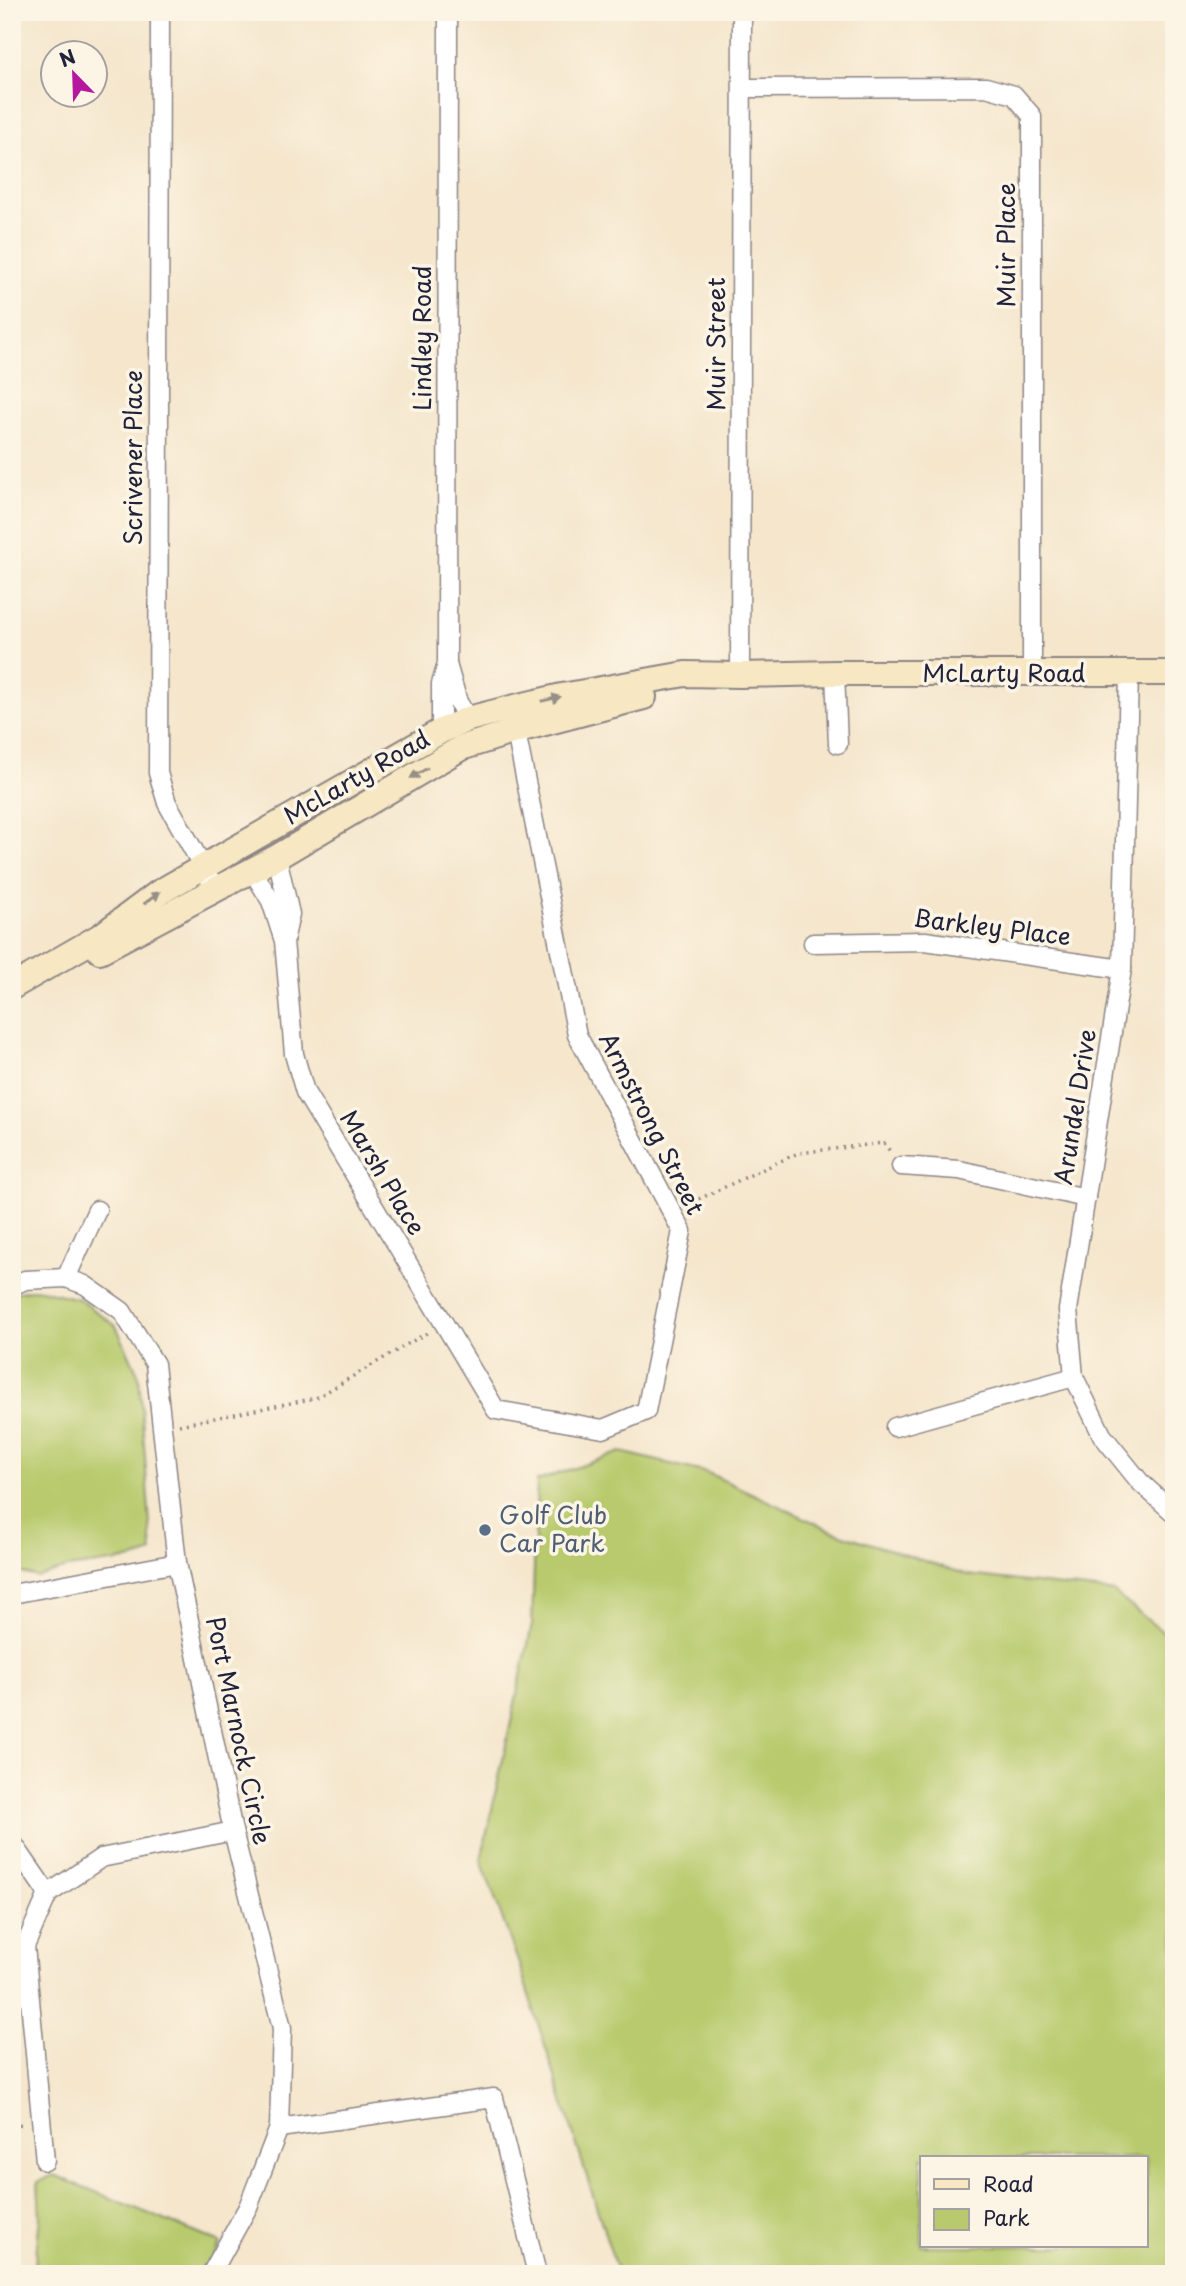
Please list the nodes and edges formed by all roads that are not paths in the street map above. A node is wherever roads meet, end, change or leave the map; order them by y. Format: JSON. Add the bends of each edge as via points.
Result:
{"nodes":[{"id":1,"x":159,"y":12,"type":"edge"},
{"id":2,"x":448,"y":12,"type":"edge"},
{"id":3,"x":741,"y":12,"type":"edge"},
{"id":4,"x":743,"y":88,"type":"junction"},
{"id":5,"x":447,"y":664,"type":"junction"},
{"id":6,"x":835,"y":673,"type":"junction"},
{"id":7,"x":1174,"y":673,"type":"edge"},
{"id":8,"x":1032,"y":674,"type":"junction"},
{"id":9,"x":1129,"y":674,"type":"junction"},
{"id":10,"x":740,"y":676,"type":"junction"},
{"id":11,"x":513,"y":719,"type":"junction"},
{"id":12,"x":456,"y":731,"type":"junction"},
{"id":13,"x":838,"y":744,"type":"dead end"},
{"id":14,"x":252,"y":838,"type":"junction"},
{"id":15,"x":265,"y":864,"type":"junction"},
{"id":16,"x":202,"y":867,"type":"junction"},
{"id":17,"x":216,"y":890,"type":"junction"},
{"id":18,"x":284,"y":941,"type":"junction"},
{"id":19,"x":813,"y":943,"type":"dead end"},
{"id":20,"x":1122,"y":969,"type":"junction"},
{"id":21,"x":12,"y":987,"type":"edge"},
{"id":22,"x":12,"y":1001,"type":"edge"},
{"id":23,"x":901,"y":1166,"type":"road end"},
{"id":24,"x":1086,"y":1198,"type":"junction"},
{"id":25,"x":97,"y":1210,"type":"dead end"},
{"id":26,"x":66,"y":1278,"type":"junction"},
{"id":27,"x":12,"y":1286,"type":"edge"},
{"id":28,"x":1074,"y":1377,"type":"junction"},
{"id":29,"x":496,"y":1410,"type":"joint"},
{"id":30,"x":895,"y":1427,"type":"dead end"},
{"id":31,"x":1174,"y":1513,"type":"edge"},
{"id":32,"x":177,"y":1563,"type":"junction"},
{"id":33,"x":12,"y":1594,"type":"edge"},
{"id":34,"x":233,"y":1831,"type":"junction"},
{"id":35,"x":12,"y":1842,"type":"edge"},
{"id":36,"x":48,"y":1894,"type":"junction"},
{"id":37,"x":279,"y":2128,"type":"junction"},
{"id":38,"x":45,"y":2161,"type":"dead end"},
{"id":39,"x":211,"y":2274,"type":"edge"},
{"id":40,"x":537,"y":2274,"type":"edge"}],
"edges":[{"from":1,"to":16,"type":"street","name":"Scrivener Place","via":[[158,773],[167,803]]},
{"from":2,"to":5,"type":"street","name":"Lindley Road"},
{"from":3,"to":4,"type":"street","name":"Muir Street"},
{"from":4,"to":8,"type":"street","name":"Muir Place","via":[[986,87],[1014,95],[1032,116]]},
{"from":4,"to":10,"type":"street","name":"Muir Street"},
{"from":5,"to":12,"type":"street","name":"Lindley Road","via":[[458,702]]},
{"from":5,"to":12,"type":"street","name":"Lindley Road","via":[[441,684]]},
{"from":6,"to":8,"type":"street","name":"McLarty Road"},
{"from":6,"to":10,"type":"street","name":"McLarty Road"},
{"from":6,"to":13,"type":"street"},
{"from":7,"to":9,"type":"street","name":"McLarty Road"},
{"from":8,"to":9,"type":"street","name":"McLarty Road"},
{"from":9,"to":20,"type":"street","name":"Arundel Drive"},
{"from":10,"to":11,"type":"street","name":"McLarty Road","via":[[685,674]]},
{"from":11,"to":12,"type":"street","name":"McLarty Road"},
{"from":11,"to":29,"type":"street","name":"Armstrong Street","via":[[577,1035],[681,1231],[646,1411],[603,1429]]},
{"from":12,"to":14,"type":"street","name":"McLarty Road"},
{"from":12,"to":15,"type":"street","name":"McLarty Road","one_way":true},
{"from":14,"to":15,"type":"street"},
{"from":14,"to":16,"type":"street","name":"McLarty Road"},
{"from":15,"to":17,"type":"street","name":"McLarty Road"},
{"from":15,"to":18,"type":"street","name":"Marsh Place"},
{"from":15,"to":18,"type":"street","name":"Marsh Place","via":[[290,914]]},
{"from":16,"to":17,"type":"street","name":"Scrivener Place"},
{"from":21,"to":16,"type":"street","name":"McLarty Road","one_way":true,"via":[[102,935]]},
{"from":17,"to":22,"type":"street","name":"McLarty Road"},
{"from":18,"to":29,"type":"street","name":"Marsh Place","via":[[294,1054],[305,1092]]},
{"from":19,"to":20,"type":"street","name":"Barkley Place","via":[[925,941]]},
{"from":20,"to":24,"type":"street","name":"Arundel Drive"},
{"from":23,"to":24,"type":"street","via":[[959,1170]]},
{"from":24,"to":28,"type":"street","name":"Arundel Drive","via":[[1068,1310]]},
{"from":25,"to":26,"type":"street"},
{"from":26,"to":27,"type":"street","name":"Port Marnock Circle","via":[[25,1280]]},
{"from":26,"to":32,"type":"street","name":"Port Marnock Circle","via":[[85,1284],[122,1311],[155,1364]]},
{"from":28,"to":30,"type":"street"},
{"from":28,"to":31,"type":"street","name":"Arundel Drive","via":[[1102,1435],[1140,1482]]},
{"from":32,"to":33,"type":"street"},
{"from":32,"to":34,"type":"street","name":"Port Marnock Circle"},
{"from":34,"to":36,"type":"street","via":[[100,1858]]},
{"from":34,"to":37,"type":"street","name":"Port Marnock Circle","via":[[282,2028]]},
{"from":35,"to":36,"type":"street"},
{"from":36,"to":38,"type":"street","via":[[25,1946]]},
{"from":37,"to":39,"type":"street","name":"Port Marnock Circle","via":[[248,2207]]},
{"from":37,"to":40,"type":"street","via":[[494,2098]]}]}
